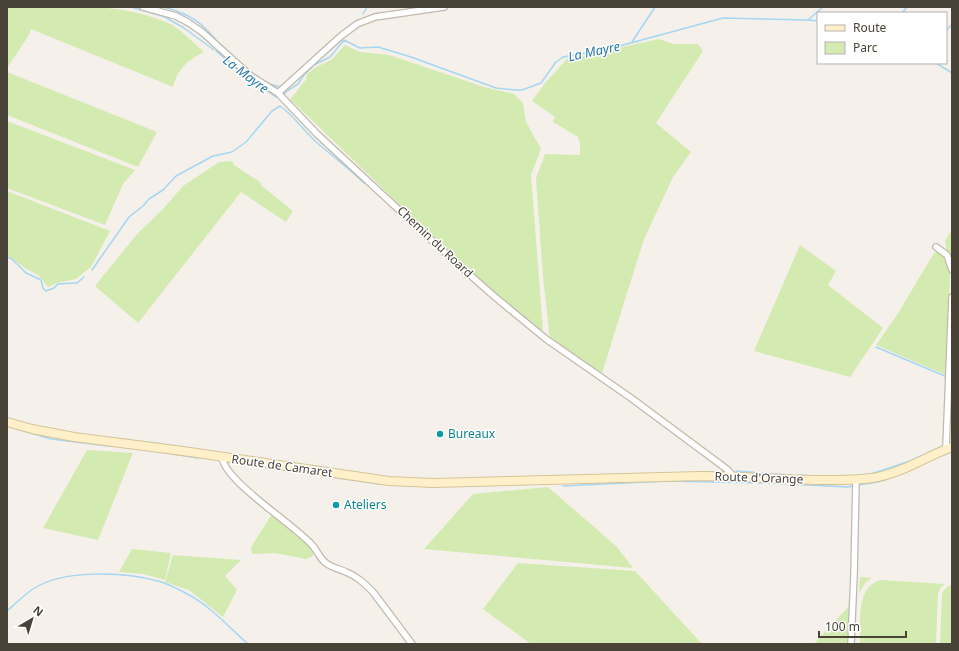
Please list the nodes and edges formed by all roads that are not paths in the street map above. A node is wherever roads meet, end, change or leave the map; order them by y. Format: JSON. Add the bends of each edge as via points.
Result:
{"nodes":[{"id":1,"x":143,"y":7,"type":"edge"},
{"id":2,"x":444,"y":7,"type":"edge"},
{"id":3,"x":278,"y":94,"type":"junction"},
{"id":4,"x":936,"y":247,"type":"dead end"},
{"id":5,"x":952,"y":270,"type":"edge"},
{"id":6,"x":952,"y":297,"type":"edge"},
{"id":7,"x":7,"y":422,"type":"edge"},
{"id":8,"x":949,"y":448,"type":"edge"},
{"id":9,"x":222,"y":457,"type":"junction"},
{"id":10,"x":733,"y":476,"type":"junction"},
{"id":11,"x":856,"y":480,"type":"junction"},
{"id":12,"x":561,"y":481,"type":"joint"},
{"id":13,"x":412,"y":644,"type":"edge"},
{"id":14,"x":851,"y":644,"type":"edge"}],
"edges":[{"from":1,"to":3,"type":"street","name":"Chemin du Roard","via":[[176,16],[189,23],[251,76]]},
{"from":2,"to":3,"type":"street","via":[[375,17],[357,24]]},
{"from":3,"to":10,"type":"street","name":"Chemin du Roard","via":[[317,134],[495,297],[546,339],[631,398]]},
{"from":4,"to":5,"type":"street","via":[[946,255]]},
{"from":6,"to":8,"type":"street","via":[[946,447]]},
{"from":7,"to":9,"type":"main road","name":"Route de Camaret","via":[[54,434]]},
{"from":8,"to":11,"type":"main road","name":"Route d'Orange","via":[[891,474]]},
{"from":9,"to":12,"type":"main road","name":"Route de Camaret","via":[[411,483]]},
{"from":9,"to":13,"type":"street","via":[[224,467],[242,486],[314,547],[326,564],[358,578],[366,585]]},
{"from":10,"to":11,"type":"main road","name":"Route d'Orange"},
{"from":10,"to":12,"type":"main road","name":"Route d'Orange"},
{"from":11,"to":14,"type":"street"}]}
